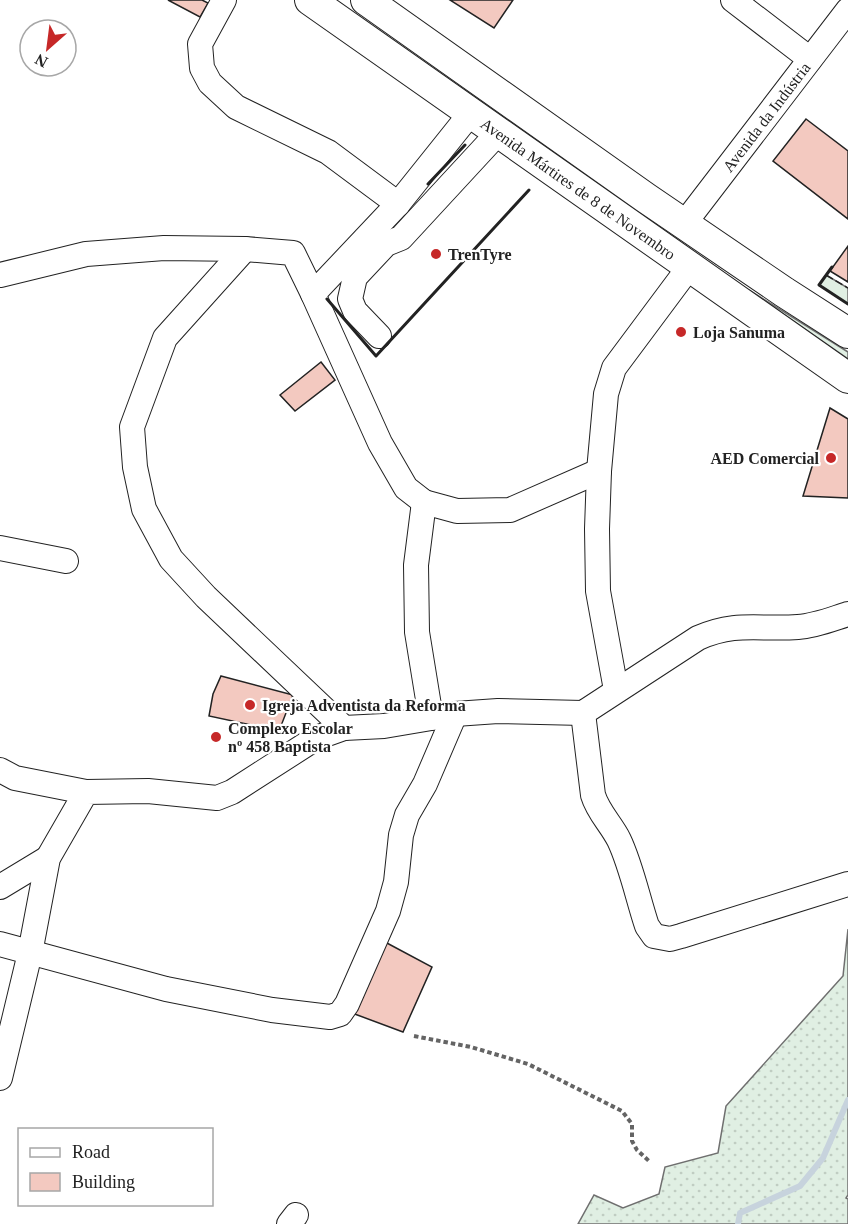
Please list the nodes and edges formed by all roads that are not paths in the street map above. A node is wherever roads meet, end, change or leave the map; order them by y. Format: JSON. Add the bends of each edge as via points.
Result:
{"nodes":[{"id":1,"x":224,"y":0,"type":"edge"},
{"id":2,"x":310,"y":0,"type":"edge"},
{"id":3,"x":366,"y":0,"type":"edge"},
{"id":4,"x":733,"y":0,"type":"edge"},
{"id":5,"x":848,"y":10,"type":"edge"},
{"id":6,"x":810,"y":60,"type":"junction"},
{"id":7,"x":470,"y":114,"type":"junction"},
{"id":8,"x":498,"y":133,"type":"junction"},
{"id":9,"x":398,"y":204,"type":"junction"},
{"id":10,"x":684,"y":224,"type":"junction"},
{"id":11,"x":244,"y":249,"type":"junction"},
{"id":12,"x":690,"y":266,"type":"junction"},
{"id":13,"x":0,"y":275,"type":"edge"},
{"id":14,"x":313,"y":294,"type":"junction"},
{"id":15,"x":848,"y":333,"type":"edge"},
{"id":16,"x":379,"y":336,"type":"dead end"},
{"id":17,"x":848,"y":378,"type":"edge"},
{"id":18,"x":599,"y":471,"type":"junction"},
{"id":19,"x":424,"y":502,"type":"junction"},
{"id":20,"x":0,"y":548,"type":"edge"},
{"id":21,"x":66,"y":561,"type":"dead end"},
{"id":22,"x":848,"y":614,"type":"edge"},
{"id":23,"x":616,"y":690,"type":"junction"},
{"id":24,"x":582,"y":713,"type":"junction"},
{"id":25,"x":455,"y":714,"type":"junction"},
{"id":26,"x":430,"y":718,"type":"junction"},
{"id":27,"x":344,"y":728,"type":"junction"},
{"id":28,"x":0,"y":770,"type":"edge"},
{"id":29,"x":86,"y":792,"type":"junction"},
{"id":30,"x":48,"y":858,"type":"junction"},
{"id":31,"x":848,"y":884,"type":"edge"},
{"id":32,"x":0,"y":887,"type":"edge"},
{"id":33,"x":0,"y":944,"type":"edge"},
{"id":34,"x":30,"y":953,"type":"junction"},
{"id":35,"x":0,"y":1078,"type":"edge"}],
"edges":[{"from":1,"to":9,"type":"street","via":[[200,44],[202,68],[210,82],[236,107],[328,152]]},
{"from":2,"to":7,"type":"main road","name":"Avenida Mártires de 8 de Novembro"},
{"from":3,"to":10,"type":"main road","name":"Avenida Mártires de 8 de Novembro"},
{"from":4,"to":6,"type":"street"},
{"from":5,"to":6,"type":"street","name":"Avenida da Indústria"},
{"from":6,"to":10,"type":"street","name":"Avenida da Indústria"},
{"from":7,"to":8,"type":"main road","name":"Avenida Mártires de 8 de Novembro"},
{"from":7,"to":9,"type":"street"},
{"from":8,"to":12,"type":"main road","name":"Avenida Mártires de 8 de Novembro"},
{"from":8,"to":16,"type":"street","via":[[401,238],[386,244],[355,277],[350,299],[355,311]]},
{"from":9,"to":14,"type":"street"},
{"from":10,"to":15,"type":"main road","name":"Avenida Mártires de 8 de Novembro"},
{"from":11,"to":13,"type":"street","via":[[164,248],[86,254]]},
{"from":11,"to":14,"type":"street","via":[[293,253]]},
{"from":11,"to":27,"type":"street","via":[[165,338],[132,427],[135,467],[144,509],[171,558],[206,597]]},
{"from":12,"to":17,"type":"main road","name":"Avenida Mártires de 8 de Novembro"},
{"from":12,"to":18,"type":"street","via":[[614,368],[606,394]]},
{"from":14,"to":19,"type":"street","via":[[380,443],[406,488]]},
{"from":18,"to":19,"type":"street","via":[[510,510],[457,511]]},
{"from":18,"to":23,"type":"street","via":[[598,591]]},
{"from":19,"to":26,"type":"street","via":[[416,565],[417,632]]},
{"from":20,"to":21,"type":"street"},
{"from":22,"to":23,"type":"street","via":[[800,627],[717,629]]},
{"from":23,"to":24,"type":"street"},
{"from":24,"to":25,"type":"street"},
{"from":24,"to":31,"type":"street","via":[[593,795],[620,842],[647,926],[654,936],[670,939]]},
{"from":25,"to":26,"type":"street"},
{"from":25,"to":34,"type":"street","via":[[407,815],[388,911],[340,1014],[330,1017],[272,1010],[166,989]]},
{"from":26,"to":27,"type":"street"},
{"from":27,"to":29,"type":"street","via":[[316,738],[217,798],[148,791]]},
{"from":28,"to":29,"type":"street","via":[[15,778]]},
{"from":29,"to":30,"type":"street"},
{"from":30,"to":32,"type":"street"},
{"from":30,"to":34,"type":"street"},
{"from":33,"to":34,"type":"street"},
{"from":34,"to":35,"type":"street"}]}
